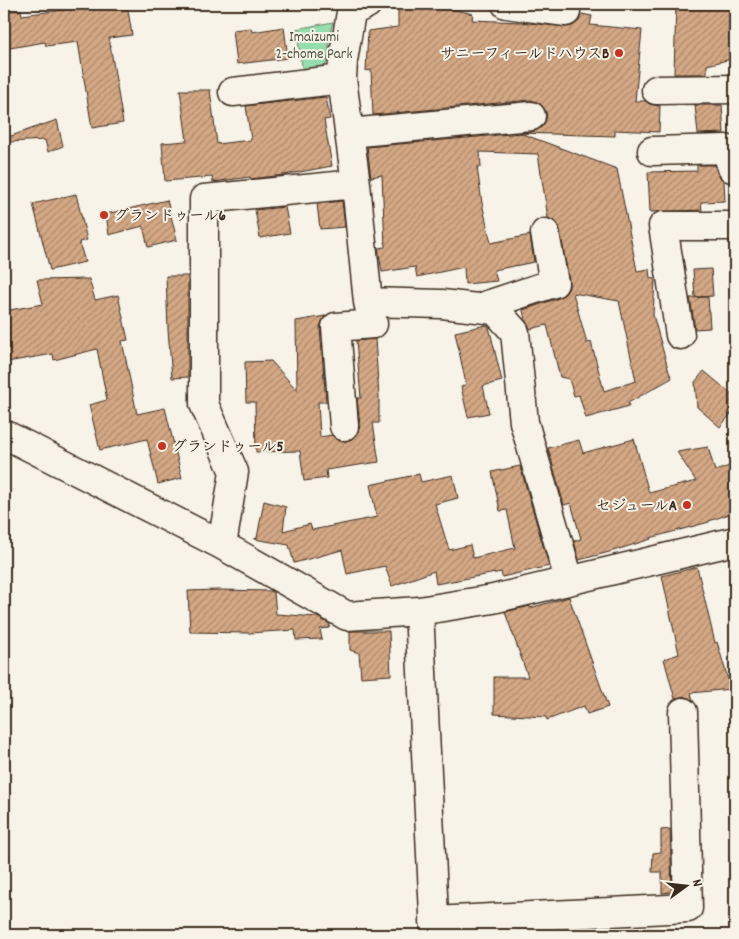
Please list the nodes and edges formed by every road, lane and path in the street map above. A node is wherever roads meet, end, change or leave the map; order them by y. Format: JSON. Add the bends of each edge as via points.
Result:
{"nodes":[{"id":1,"x":367,"y":4,"type":"edge"},
{"id":2,"x":506,"y":4,"type":"edge"},
{"id":3,"x":566,"y":12,"type":"dead end"},
{"id":4,"x":342,"y":79,"type":"junction"},
{"id":5,"x":735,"y":89,"type":"edge"},
{"id":6,"x":656,"y":90,"type":"dead end"},
{"id":7,"x":233,"y":92,"type":"dead end"},
{"id":8,"x":531,"y":116,"type":"dead end"},
{"id":9,"x":349,"y":133,"type":"junction"},
{"id":10,"x":652,"y":150,"type":"dead end"},
{"id":11,"x":735,"y":169,"type":"edge"},
{"id":12,"x":356,"y":184,"type":"junction"},
{"id":13,"x":735,"y":226,"type":"edge"},
{"id":14,"x":545,"y":233,"type":"dead end"},
{"id":15,"x":368,"y":302,"type":"junction"},
{"id":16,"x":478,"y":308,"type":"junction"},
{"id":17,"x":680,"y":335,"type":"dead end"},
{"id":18,"x":344,"y":426,"type":"dead end"},
{"id":19,"x":4,"y":434,"type":"edge"},
{"id":20,"x":735,"y":541,"type":"edge"},
{"id":21,"x":222,"y":545,"type":"junction"},
{"id":22,"x":568,"y":580,"type":"junction"},
{"id":23,"x":419,"y":610,"type":"junction"},
{"id":24,"x":683,"y":712,"type":"dead end"},
{"id":25,"x":435,"y":928,"type":"edge"}],
"edges":[{"from":1,"to":4,"type":"street","via":[[351,12]]},
{"from":2,"to":3,"type":"street"},
{"from":4,"to":7,"type":"street"},
{"from":4,"to":9,"type":"street"},
{"from":5,"to":6,"type":"street"},
{"from":8,"to":9,"type":"street"},
{"from":9,"to":12,"type":"street"},
{"from":10,"to":11,"type":"street","via":[[726,149]]},
{"from":12,"to":15,"type":"street"},
{"from":12,"to":21,"type":"street","via":[[204,199],[204,404],[234,472]]},
{"from":13,"to":17,"type":"street","via":[[663,226]]},
{"from":14,"to":16,"type":"street","via":[[554,283]]},
{"from":15,"to":16,"type":"street"},
{"from":15,"to":18,"type":"street","via":[[373,324],[336,327]]},
{"from":16,"to":22,"type":"street","via":[[495,310],[515,332],[524,422]]},
{"from":19,"to":21,"type":"street"},
{"from":20,"to":22,"type":"street"},
{"from":21,"to":23,"type":"street","via":[[347,616]]},
{"from":22,"to":23,"type":"street","via":[[493,599]]},
{"from":23,"to":25,"type":"street"},
{"from":24,"to":25,"type":"street","via":[[688,908]]}]}
